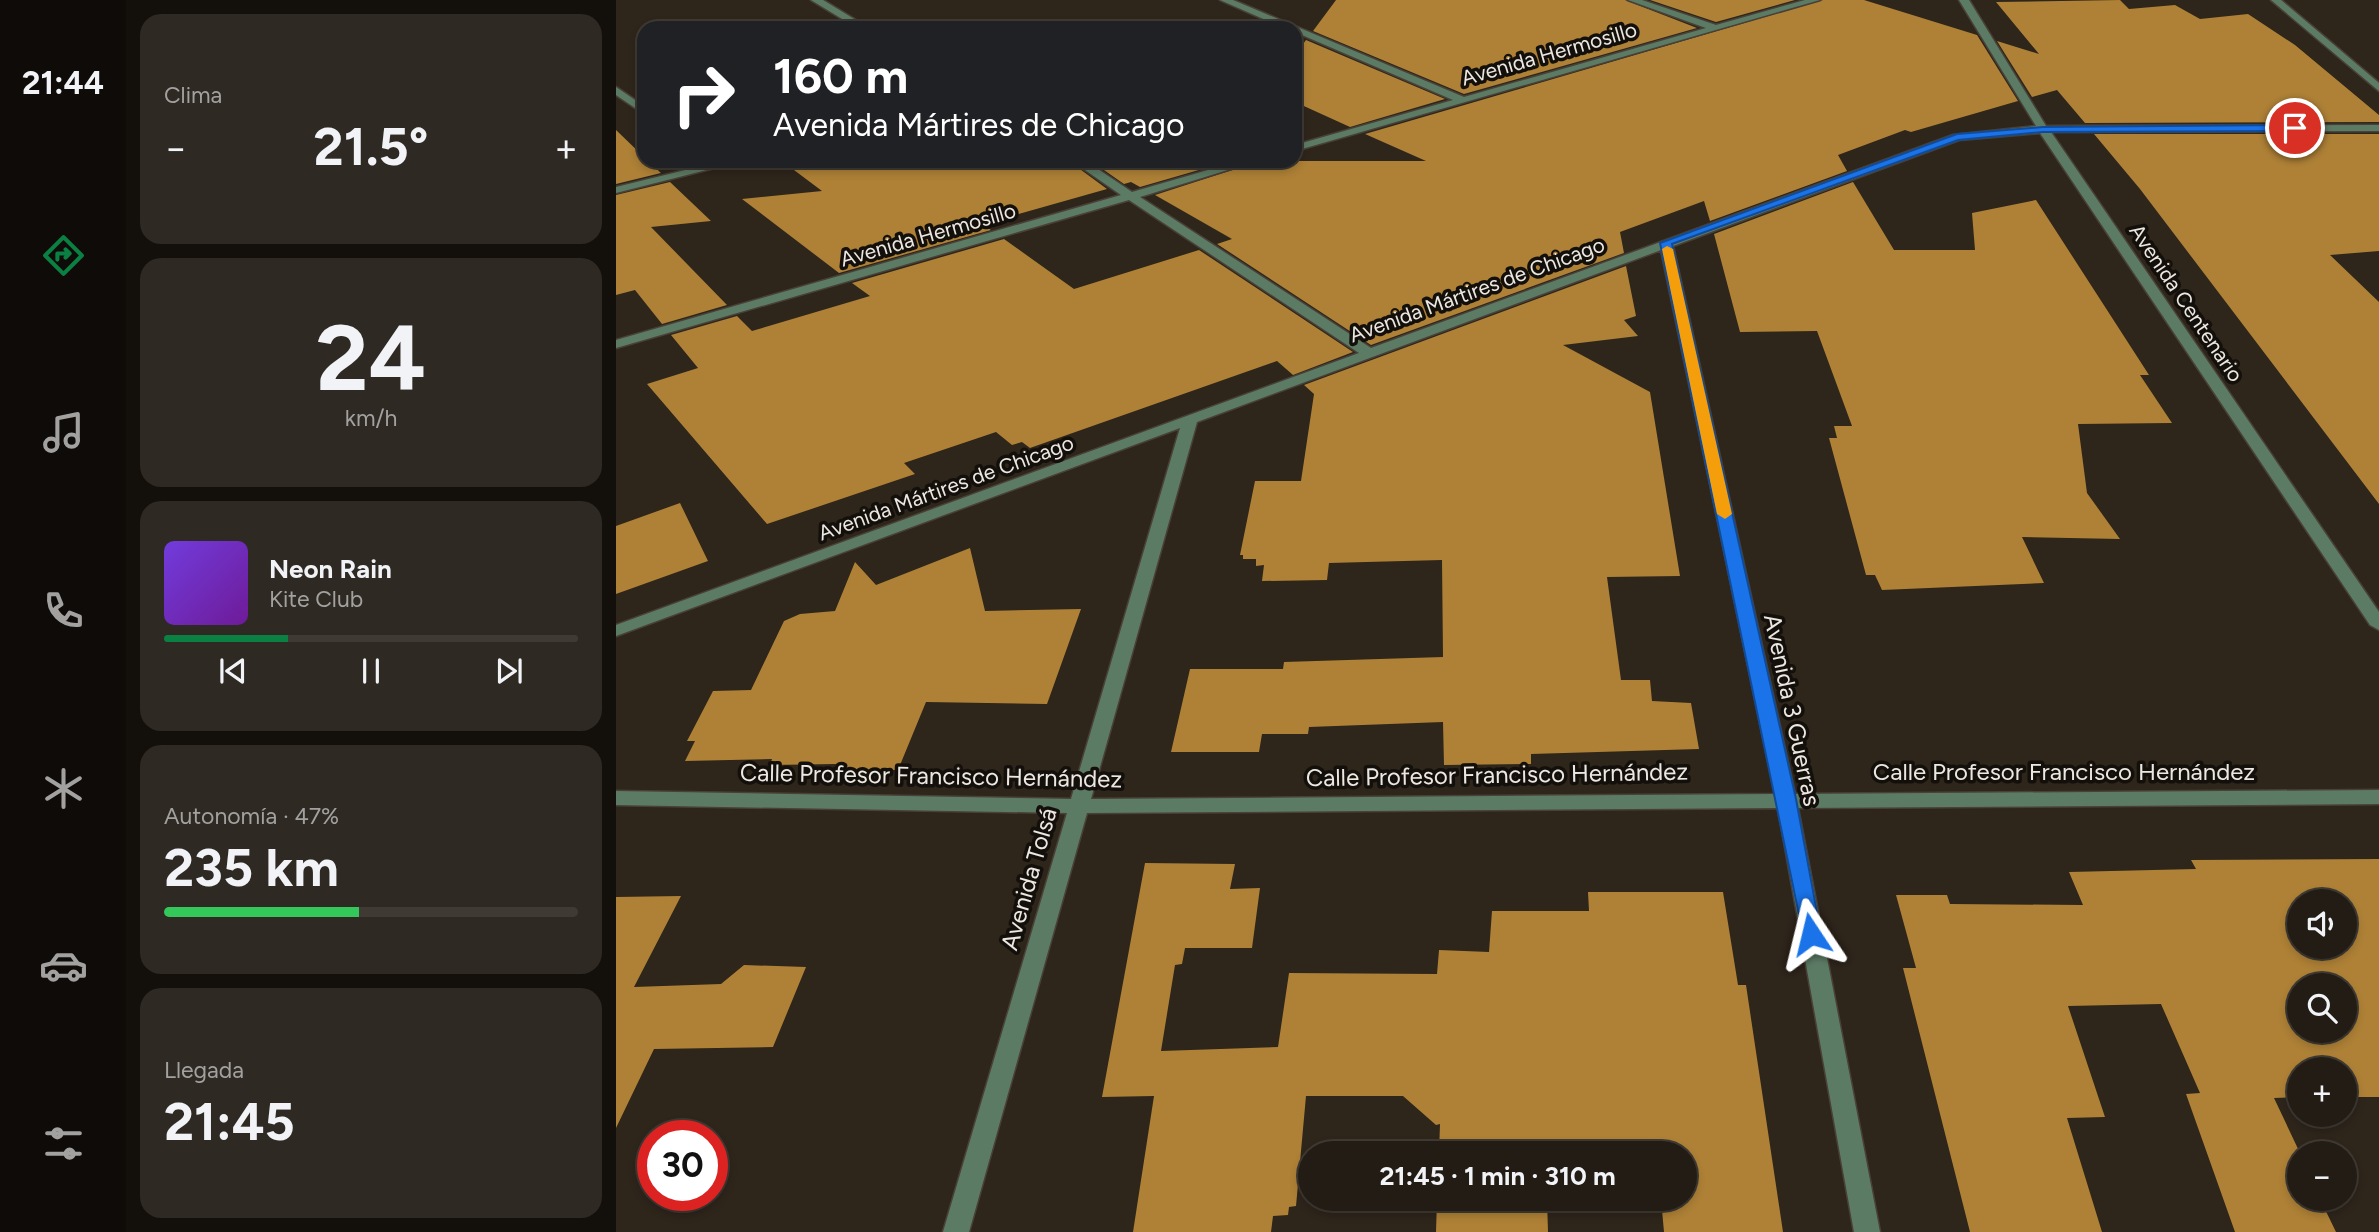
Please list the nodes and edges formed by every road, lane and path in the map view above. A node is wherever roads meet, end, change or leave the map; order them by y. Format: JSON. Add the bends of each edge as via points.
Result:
{"nodes":[{"id":1,"x":816,"y":0,"type":"edge"},
{"id":2,"x":1226,"y":0,"type":"edge"},
{"id":3,"x":1633,"y":0,"type":"edge"},
{"id":4,"x":1815,"y":0,"type":"edge"},
{"id":5,"x":1964,"y":0,"type":"edge"},
{"id":6,"x":2276,"y":0,"type":"edge"},
{"id":7,"x":852,"y":21,"type":"edge"},
{"id":8,"x":1275,"y":21,"type":"edge"},
{"id":9,"x":1712,"y":27,"type":"junction"},
{"id":10,"x":1302,"y":33,"type":"edge"},
{"id":11,"x":2379,"y":88,"type":"edge"},
{"id":12,"x":616,"y":90,"type":"edge"},
{"id":13,"x":1460,"y":99,"type":"junction"},
{"id":14,"x":637,"y":106,"type":"edge"},
{"id":15,"x":2379,"y":128,"type":"edge"},
{"id":16,"x":2043,"y":130,"type":"junction"},
{"id":17,"x":1302,"y":146,"type":"edge"},
{"id":18,"x":696,"y":168,"type":"edge"},
{"id":19,"x":1088,"y":168,"type":"edge"},
{"id":20,"x":1227,"y":168,"type":"edge"},
{"id":21,"x":616,"y":190,"type":"edge"},
{"id":22,"x":1130,"y":196,"type":"junction"},
{"id":23,"x":1666,"y":243,"type":"junction"},
{"id":24,"x":616,"y":344,"type":"edge"},
{"id":25,"x":1369,"y":353,"type":"junction"},
{"id":26,"x":1190,"y":420,"type":"junction"},
{"id":27,"x":2379,"y":625,"type":"edge"},
{"id":28,"x":616,"y":631,"type":"edge"},
{"id":29,"x":2379,"y":797,"type":"edge"},
{"id":30,"x":616,"y":799,"type":"edge"},
{"id":31,"x":1786,"y":799,"type":"junction"},
{"id":32,"x":1078,"y":806,"type":"junction"},
{"id":33,"x":956,"y":1232,"type":"edge"},
{"id":34,"x":1867,"y":1232,"type":"edge"}],
"edges":[{"from":1,"to":7,"type":"street"},
{"from":2,"to":8,"type":"street"},
{"from":3,"to":9,"type":"street"},
{"from":4,"to":9,"type":"street","name":"Avenida Hermosillo"},
{"from":5,"to":16,"type":"street","name":"Avenida Centenario"},
{"from":6,"to":11,"type":"street"},
{"from":9,"to":13,"type":"street","name":"Avenida Hermosillo"},
{"from":10,"to":13,"type":"street"},
{"from":12,"to":14,"type":"street"},
{"from":13,"to":17,"type":"street","name":"Avenida Hermosillo"},
{"from":15,"to":16,"type":"street","name":"Avenida Mártires de Chicago"},
{"from":16,"to":23,"type":"street","name":"Avenida Mártires de Chicago","via":[[1957,137]]},
{"from":16,"to":27,"type":"street","name":"Avenida Centenario"},
{"from":18,"to":21,"type":"street"},
{"from":19,"to":22,"type":"street"},
{"from":20,"to":22,"type":"street","name":"Avenida Hermosillo"},
{"from":22,"to":24,"type":"street","name":"Avenida Hermosillo"},
{"from":22,"to":25,"type":"street"},
{"from":23,"to":25,"type":"street","name":"Avenida Mártires de Chicago"},
{"from":23,"to":31,"type":"street","name":"Avenida 3 Guerras"},
{"from":25,"to":26,"type":"street","name":"Avenida Mártires de Chicago"},
{"from":26,"to":28,"type":"street","name":"Avenida Mártires de Chicago"},
{"from":26,"to":32,"type":"street","name":"Avenida Tolsá"},
{"from":29,"to":31,"type":"street","name":"Calle Profesor Francisco Hernández"},
{"from":30,"to":32,"type":"street","name":"Calle Profesor Francisco Hernández"},
{"from":31,"to":32,"type":"street","name":"Calle Profesor Francisco Hernández"},
{"from":31,"to":34,"type":"street","name":"Avenida 3 Guerras"},
{"from":32,"to":33,"type":"street","name":"Avenida Tolsá"}]}
